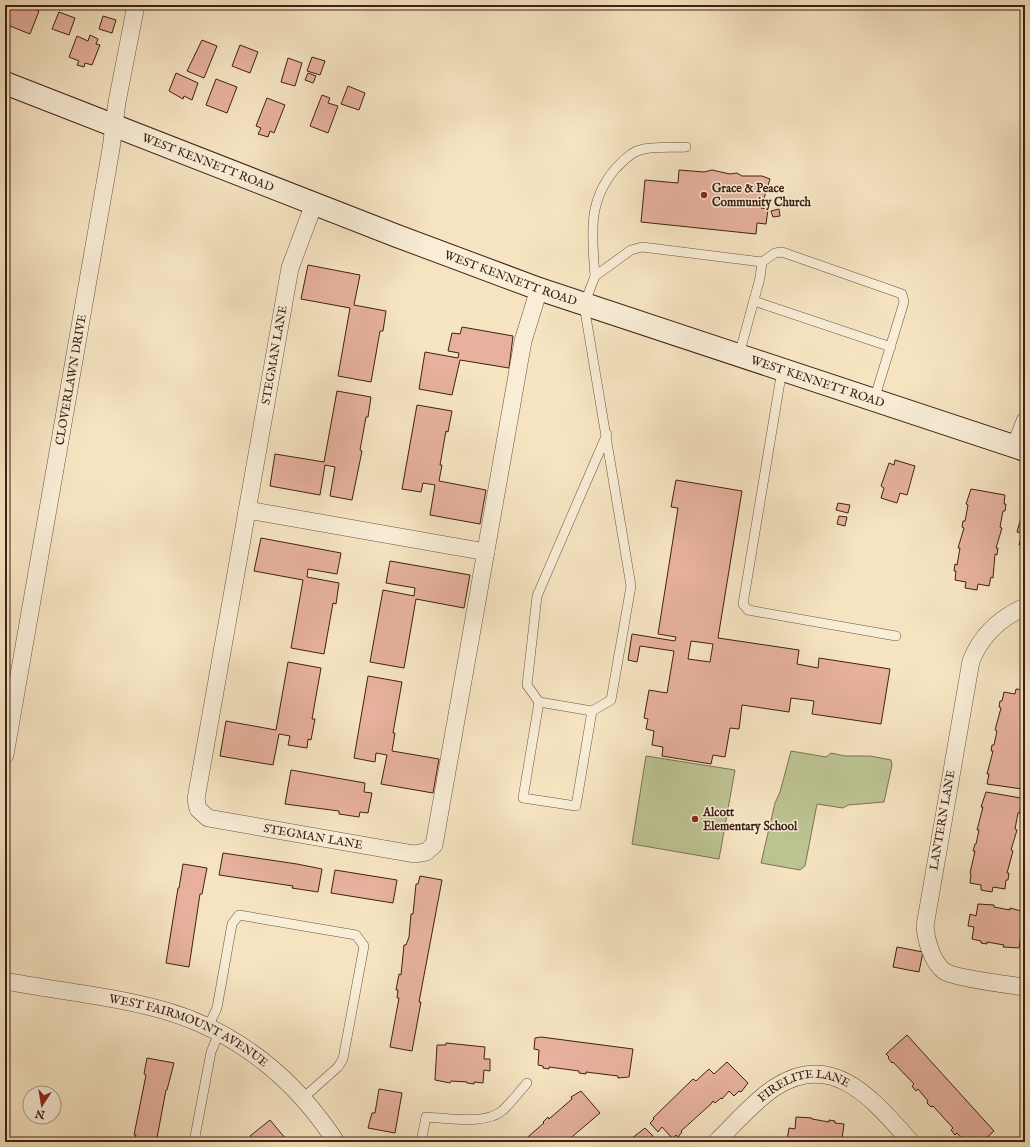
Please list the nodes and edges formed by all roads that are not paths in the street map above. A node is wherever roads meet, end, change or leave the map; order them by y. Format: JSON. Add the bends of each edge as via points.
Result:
{"nodes":[{"id":1,"x":136,"y":5,"type":"edge"},
{"id":2,"x":5,"y":83,"type":"edge"},
{"id":3,"x":114,"y":126,"type":"junction"},
{"id":4,"x":686,"y":148,"type":"dead end"},
{"id":5,"x":314,"y":204,"type":"junction"},
{"id":6,"x":762,"y":262,"type":"junction"},
{"id":7,"x":595,"y":276,"type":"junction"},
{"id":8,"x":539,"y":289,"type":"junction"},
{"id":9,"x":754,"y":301,"type":"junction"},
{"id":10,"x":584,"y":305,"type":"junction"},
{"id":11,"x":891,"y":347,"type":"junction"},
{"id":12,"x":739,"y":355,"type":"junction"},
{"id":13,"x":782,"y":370,"type":"junction"},
{"id":14,"x":874,"y":400,"type":"junction"},
{"id":15,"x":1025,"y":421,"type":"edge"},
{"id":16,"x":607,"y":434,"type":"junction"},
{"id":17,"x":1020,"y":448,"type":"edge"},
{"id":18,"x":247,"y":510,"type":"junction"},
{"id":19,"x":486,"y":552,"type":"junction"},
{"id":20,"x":1025,"y":607,"type":"edge"},
{"id":21,"x":896,"y":636,"type":"dead end"},
{"id":22,"x":539,"y":702,"type":"junction"},
{"id":23,"x":592,"y":711,"type":"junction"},
{"id":24,"x":5,"y":755,"type":"edge"},
{"id":25,"x":5,"y":981,"type":"edge"},
{"id":26,"x":1025,"y":987,"type":"edge"},
{"id":27,"x":213,"y":1030,"type":"junction"},
{"id":28,"x":527,"y":1083,"type":"dead end"},
{"id":29,"x":303,"y":1098,"type":"junction"},
{"id":30,"x":194,"y":1142,"type":"edge"},
{"id":31,"x":336,"y":1142,"type":"edge"},
{"id":32,"x":421,"y":1142,"type":"edge"},
{"id":33,"x":716,"y":1142,"type":"edge"},
{"id":34,"x":911,"y":1142,"type":"edge"}],
"edges":[{"from":1,"to":3,"type":"street","name":"CLOVERLAWN DRIVE"},
{"from":2,"to":3,"type":"street","name":"WEST KENNETT ROAD"},
{"from":3,"to":5,"type":"street","name":"WEST KENNETT ROAD"},
{"from":3,"to":24,"type":"street","name":"CLOVERLAWN DRIVE"},
{"from":4,"to":7,"type":"lane","via":[[640,150],[625,158],[610,176],[601,189],[594,211],[592,233]]},
{"from":5,"to":8,"type":"street","name":"WEST KENNETT ROAD"},
{"from":5,"to":18,"type":"street","name":"STEGMAN LANE","via":[[290,268]]},
{"from":6,"to":7,"type":"lane","via":[[642,247],[631,250]]},
{"from":6,"to":9,"type":"lane"},
{"from":6,"to":11,"type":"lane","via":[[775,253],[782,252],[902,294],[904,302]]},
{"from":7,"to":10,"type":"lane"},
{"from":8,"to":10,"type":"street","name":"WEST KENNETT ROAD"},
{"from":8,"to":19,"type":"street","name":"STEGMAN LANE","via":[[523,341]]},
{"from":9,"to":11,"type":"lane"},
{"from":9,"to":12,"type":"lane"},
{"from":10,"to":12,"type":"street","name":"WEST KENNETT ROAD"},
{"from":10,"to":16,"type":"lane"},
{"from":11,"to":14,"type":"lane"},
{"from":12,"to":13,"type":"street","name":"WEST KENNETT ROAD"},
{"from":13,"to":14,"type":"street","name":"WEST KENNETT ROAD"},
{"from":13,"to":21,"type":"lane","via":[[743,604],[748,610]]},
{"from":14,"to":17,"type":"street","name":"WEST KENNETT ROAD"},
{"from":15,"to":17,"type":"street"},
{"from":16,"to":22,"type":"lane","via":[[537,596],[527,685]]},
{"from":16,"to":23,"type":"lane","via":[[632,586],[611,700]]},
{"from":18,"to":19,"type":"street"},
{"from":18,"to":19,"type":"street","name":"STEGMAN LANE","via":[[196,799],[197,806],[202,814],[212,818],[391,850],[422,854],[429,851],[436,841]]},
{"from":20,"to":26,"type":"street","name":"LANTERN LANE","via":[[1002,619],[989,631],[971,662],[925,926],[927,940],[936,961],[947,973]]},
{"from":22,"to":23,"type":"lane"},
{"from":22,"to":23,"type":"lane","via":[[524,798],[576,806]]},
{"from":25,"to":27,"type":"street","name":"WEST FAIRMOUNT AVENUE","via":[[150,1007]]},
{"from":27,"to":29,"type":"street","name":"WEST FAIRMOUNT AVENUE","via":[[265,1063]]},
{"from":27,"to":29,"type":"lane","via":[[232,924],[239,915],[356,935],[364,946],[343,1059],[338,1067]]},
{"from":27,"to":30,"type":"lane"},
{"from":28,"to":32,"type":"lane","via":[[503,1111],[492,1117],[426,1117]]},
{"from":29,"to":31,"type":"street","name":"WEST FAIRMOUNT AVENUE"},
{"from":33,"to":34,"type":"street","name":"FIRELITE LANE","via":[[774,1088],[790,1080],[811,1075],[837,1078],[859,1089]]}]}
